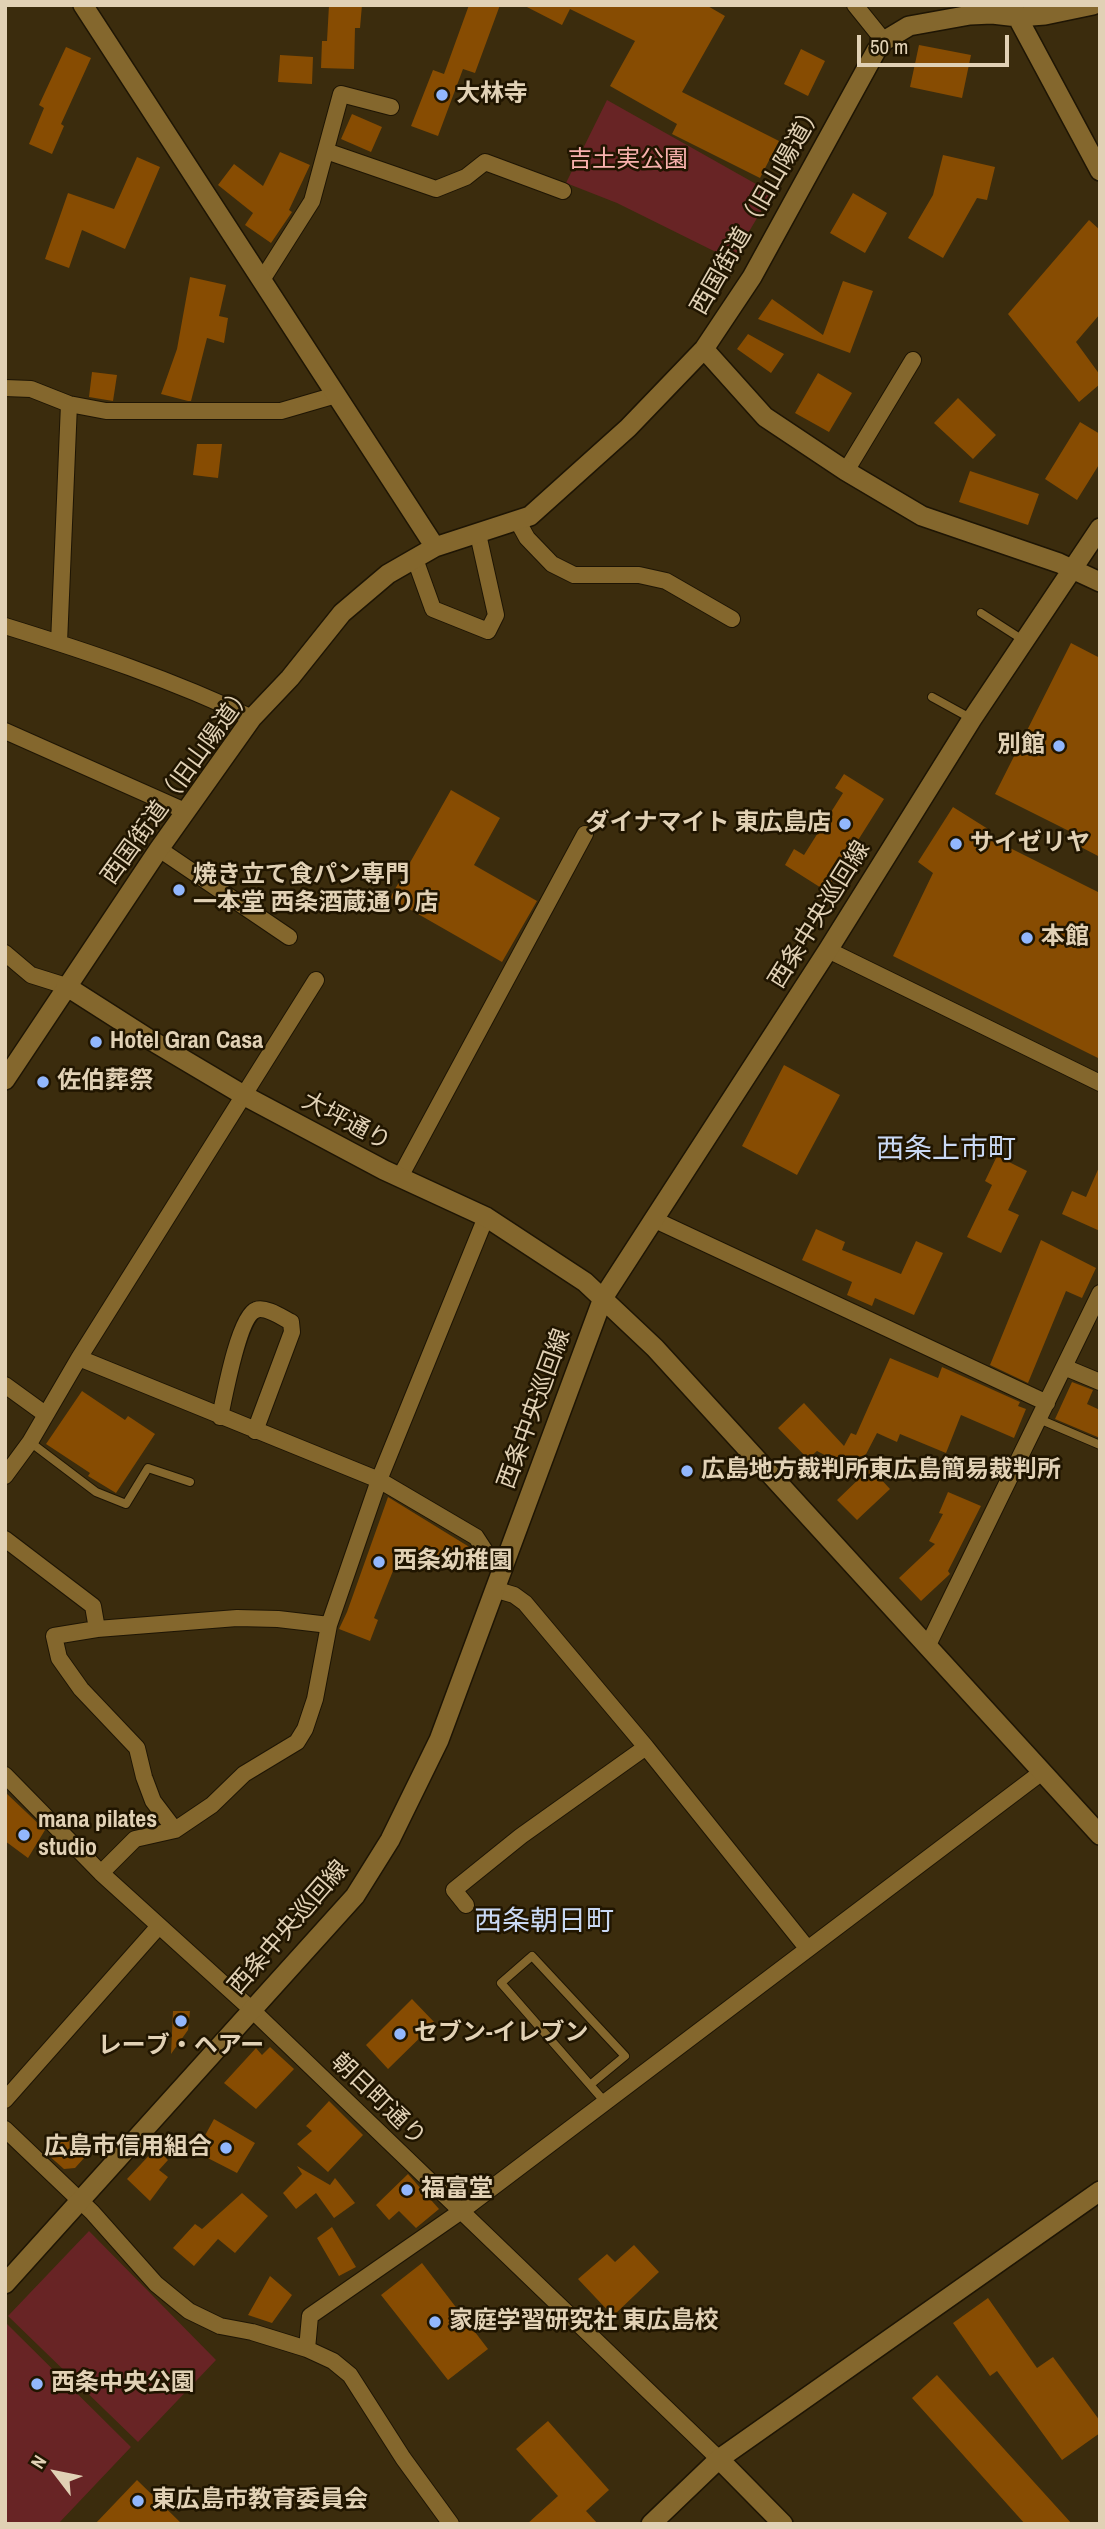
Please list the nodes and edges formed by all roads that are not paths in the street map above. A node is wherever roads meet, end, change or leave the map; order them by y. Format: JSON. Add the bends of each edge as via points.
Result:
{"nodes":[{"id":1,"x":83,"y":5,"type":"edge"},
{"id":2,"x":855,"y":5,"type":"edge"},
{"id":3,"x":1093,"y":5,"type":"edge"},
{"id":4,"x":1014,"y":11,"type":"edge"},
{"id":5,"x":884,"y":41,"type":"junction"},
{"id":6,"x":391,"y":107,"type":"dead end"},
{"id":7,"x":326,"y":151,"type":"junction"},
{"id":8,"x":1100,"y":171,"type":"edge"},
{"id":9,"x":563,"y":191,"type":"dead end"},
{"id":10,"x":262,"y":280,"type":"junction"},
{"id":11,"x":704,"y":349,"type":"junction"},
{"id":12,"x":913,"y":360,"type":"dead end"},
{"id":13,"x":5,"y":388,"type":"edge"},
{"id":14,"x":336,"y":395,"type":"junction"},
{"id":15,"x":69,"y":404,"type":"junction"},
{"id":16,"x":846,"y":471,"type":"junction"},
{"id":17,"x":517,"y":520,"type":"junction"},
{"id":18,"x":1100,"y":528,"type":"edge"},
{"id":19,"x":478,"y":534,"type":"junction"},
{"id":20,"x":435,"y":547,"type":"junction"},
{"id":21,"x":415,"y":559,"type":"junction"},
{"id":22,"x":1073,"y":569,"type":"junction"},
{"id":23,"x":1100,"y":582,"type":"edge"},
{"id":24,"x":981,"y":613,"type":"dead end"},
{"id":25,"x":732,"y":619,"type":"dead end"},
{"id":26,"x":5,"y":626,"type":"edge"},
{"id":27,"x":1025,"y":640,"type":"junction"},
{"id":28,"x":59,"y":643,"type":"junction"},
{"id":29,"x":932,"y":697,"type":"dead end"},
{"id":30,"x":252,"y":718,"type":"junction"},
{"id":31,"x":972,"y":719,"type":"junction"},
{"id":32,"x":5,"y":731,"type":"edge"},
{"id":33,"x":185,"y":811,"type":"junction"},
{"id":34,"x":585,"y":834,"type":"dead end"},
{"id":35,"x":159,"y":849,"type":"junction"},
{"id":36,"x":289,"y":937,"type":"dead end"},
{"id":37,"x":828,"y":950,"type":"junction"},
{"id":38,"x":5,"y":953,"type":"edge"},
{"id":39,"x":316,"y":980,"type":"dead end"},
{"id":40,"x":66,"y":986,"type":"junction"},
{"id":41,"x":5,"y":1080,"type":"edge"},
{"id":42,"x":1100,"y":1083,"type":"edge"},
{"id":43,"x":245,"y":1096,"type":"junction"},
{"id":44,"x":400,"y":1177,"type":"junction"},
{"id":45,"x":486,"y":1217,"type":"junction"},
{"id":46,"x":653,"y":1219,"type":"junction"},
{"id":47,"x":1100,"y":1293,"type":"edge"},
{"id":48,"x":603,"y":1298,"type":"junction"},
{"id":49,"x":79,"y":1358,"type":"junction"},
{"id":50,"x":1065,"y":1367,"type":"junction"},
{"id":51,"x":1100,"y":1382,"type":"edge"},
{"id":52,"x":5,"y":1385,"type":"edge"},
{"id":53,"x":1046,"y":1404,"type":"junction"},
{"id":54,"x":45,"y":1414,"type":"junction"},
{"id":55,"x":220,"y":1417,"type":"junction"},
{"id":56,"x":1039,"y":1419,"type":"junction"},
{"id":57,"x":255,"y":1431,"type":"junction"},
{"id":58,"x":30,"y":1442,"type":"junction"},
{"id":59,"x":1100,"y":1446,"type":"edge"},
{"id":60,"x":5,"y":1476,"type":"edge"},
{"id":61,"x":379,"y":1480,"type":"junction"},
{"id":62,"x":190,"y":1482,"type":"dead end"},
{"id":63,"x":5,"y":1539,"type":"edge"},
{"id":64,"x":503,"y":1565,"type":"junction"},
{"id":65,"x":494,"y":1589,"type":"junction"},
{"id":66,"x":328,"y":1625,"type":"junction"},
{"id":67,"x":97,"y":1629,"type":"junction"},
{"id":68,"x":928,"y":1645,"type":"junction"},
{"id":69,"x":646,"y":1747,"type":"junction"},
{"id":70,"x":1042,"y":1772,"type":"junction"},
{"id":71,"x":5,"y":1774,"type":"edge"},
{"id":72,"x":175,"y":1830,"type":"junction"},
{"id":73,"x":1100,"y":1835,"type":"edge"},
{"id":74,"x":101,"y":1873,"type":"junction"},
{"id":75,"x":466,"y":1905,"type":"dead end"},
{"id":76,"x":159,"y":1926,"type":"junction"},
{"id":77,"x":807,"y":1948,"type":"junction"},
{"id":78,"x":251,"y":2009,"type":"junction"},
{"id":79,"x":590,"y":2085,"type":"junction"},
{"id":80,"x":5,"y":2100,"type":"edge"},
{"id":81,"x":605,"y":2102,"type":"junction"},
{"id":82,"x":5,"y":2129,"type":"edge"},
{"id":83,"x":1100,"y":2191,"type":"edge"},
{"id":84,"x":80,"y":2200,"type":"junction"},
{"id":85,"x":460,"y":2212,"type":"junction"},
{"id":86,"x":5,"y":2284,"type":"edge"},
{"id":87,"x":307,"y":2349,"type":"junction"},
{"id":88,"x":719,"y":2459,"type":"junction"},
{"id":89,"x":451,"y":2524,"type":"edge"},
{"id":90,"x":651,"y":2524,"type":"edge"},
{"id":91,"x":783,"y":2524,"type":"edge"}],
"edges":[{"from":1,"to":10,"type":"street"},
{"from":2,"to":5,"type":"street"},
{"from":3,"to":4,"type":"street","via":[[1045,15]]},
{"from":4,"to":5,"type":"street","via":[[909,26]]},
{"from":4,"to":8,"type":"street"},
{"from":5,"to":11,"type":"street","name":"西国街道（旧山陽道）","via":[[752,278]]},
{"from":6,"to":7,"type":"street","via":[[341,94]]},
{"from":7,"to":9,"type":"street","via":[[436,189],[466,177],[485,162]]},
{"from":7,"to":10,"type":"street","via":[[312,201]]},
{"from":10,"to":14,"type":"street"},
{"from":11,"to":16,"type":"street","via":[[765,417]]},
{"from":11,"to":17,"type":"street","name":"西国街道（旧山陽道）","via":[[628,428],[530,516]]},
{"from":12,"to":16,"type":"street"},
{"from":13,"to":15,"type":"street","via":[[32,389]]},
{"from":14,"to":15,"type":"street","via":[[281,411],[106,411]]},
{"from":14,"to":20,"type":"street"},
{"from":15,"to":28,"type":"street"},
{"from":16,"to":22,"type":"street","via":[[922,516]]},
{"from":17,"to":19,"type":"street","name":"西国街道（旧山陽道）"},
{"from":17,"to":25,"type":"street","via":[[552,564],[574,575],[639,575],[666,581]]},
{"from":18,"to":22,"type":"street","name":"西条中央巡回線"},
{"from":19,"to":20,"type":"street","name":"西国街道（旧山陽道）"},
{"from":19,"to":21,"type":"street","via":[[496,615],[488,631],[433,608]]},
{"from":20,"to":21,"type":"street","name":"西国街道（旧山陽道）"},
{"from":21,"to":30,"type":"street","name":"西国街道（旧山陽道）","via":[[388,574],[342,613]]},
{"from":22,"to":23,"type":"street"},
{"from":22,"to":27,"type":"street","name":"西条中央巡回線"},
{"from":24,"to":27,"type":"lane"},
{"from":26,"to":28,"type":"street"},
{"from":27,"to":31,"type":"street","name":"西条中央巡回線"},
{"from":28,"to":30,"type":"street","via":[[213,699]]},
{"from":29,"to":31,"type":"lane"},
{"from":30,"to":33,"type":"street","name":"西国街道（旧山陽道）"},
{"from":31,"to":37,"type":"street","name":"西条中央巡回線"},
{"from":32,"to":33,"type":"street"},
{"from":33,"to":35,"type":"street","name":"西国街道（旧山陽道）"},
{"from":34,"to":44,"type":"street"},
{"from":35,"to":36,"type":"street"},
{"from":35,"to":40,"type":"street","name":"西国街道（旧山陽道）"},
{"from":37,"to":42,"type":"street"},
{"from":37,"to":46,"type":"street","name":"西条中央巡回線"},
{"from":38,"to":40,"type":"street","via":[[31,975]]},
{"from":39,"to":43,"type":"street"},
{"from":40,"to":41,"type":"street","name":"西国街道（旧山陽道）"},
{"from":40,"to":43,"type":"street","name":"大坪通り"},
{"from":43,"to":44,"type":"street","name":"大坪通り"},
{"from":43,"to":49,"type":"street"},
{"from":44,"to":45,"type":"street","name":"大坪通り"},
{"from":45,"to":48,"type":"street","name":"大坪通り"},
{"from":45,"to":61,"type":"street"},
{"from":46,"to":48,"type":"street","name":"西条中央巡回線"},
{"from":46,"to":53,"type":"street"},
{"from":47,"to":50,"type":"street"},
{"from":48,"to":64,"type":"street","name":"西条中央巡回線"},
{"from":48,"to":68,"type":"street","name":"大坪通り","via":[[655,1348]]},
{"from":49,"to":54,"type":"street"},
{"from":49,"to":55,"type":"street"},
{"from":50,"to":51,"type":"street"},
{"from":50,"to":53,"type":"street"},
{"from":52,"to":54,"type":"street"},
{"from":53,"to":56,"type":"street"},
{"from":54,"to":58,"type":"street"},
{"from":55,"to":57,"type":"street"},
{"from":55,"to":57,"type":"street","via":[[248,1317],[262,1310],[284,1318],[291,1322],[292,1332]]},
{"from":56,"to":59,"type":"lane"},
{"from":56,"to":68,"type":"street"},
{"from":57,"to":61,"type":"street"},
{"from":58,"to":60,"type":"street"},
{"from":58,"to":62,"type":"lane","via":[[96,1492],[126,1504],[148,1468]]},
{"from":61,"to":64,"type":"street","via":[[476,1537],[489,1557]]},
{"from":61,"to":66,"type":"street"},
{"from":63,"to":67,"type":"street","via":[[93,1606]]},
{"from":64,"to":65,"type":"street","name":"西条中央巡回線"},
{"from":65,"to":69,"type":"street","via":[[525,1603]]},
{"from":65,"to":78,"type":"street","name":"西条中央巡回線","via":[[439,1740],[390,1840],[355,1896]]},
{"from":66,"to":67,"type":"street","via":[[237,1618]]},
{"from":66,"to":72,"type":"street","via":[[315,1699],[297,1742],[244,1774],[212,1805]]},
{"from":67,"to":72,"type":"street","via":[[54,1636],[59,1658],[81,1689],[137,1748],[153,1801]]},
{"from":68,"to":70,"type":"street","name":"大坪通り"},
{"from":69,"to":75,"type":"street","via":[[454,1890]]},
{"from":69,"to":77,"type":"street"},
{"from":70,"to":73,"type":"street","name":"大坪通り"},
{"from":70,"to":77,"type":"street"},
{"from":71,"to":74,"type":"street","name":"朝日町通り"},
{"from":72,"to":74,"type":"street","via":[[135,1839]]},
{"from":74,"to":76,"type":"street","name":"朝日町通り"},
{"from":76,"to":78,"type":"street","name":"朝日町通り"},
{"from":76,"to":80,"type":"street"},
{"from":77,"to":81,"type":"street"},
{"from":78,"to":84,"type":"street","name":"西条中央巡回線"},
{"from":78,"to":85,"type":"street","name":"朝日町通り"},
{"from":79,"to":79,"type":"lane","via":[[501,1983],[532,1956],[625,2056]]},
{"from":79,"to":81,"type":"lane"},
{"from":81,"to":85,"type":"street"},
{"from":82,"to":84,"type":"street"},
{"from":83,"to":88,"type":"street"},
{"from":84,"to":86,"type":"street","name":"西条中央巡回線"},
{"from":84,"to":87,"type":"street","via":[[156,2284],[189,2311],[220,2326]]},
{"from":85,"to":87,"type":"street","via":[[310,2316]]},
{"from":85,"to":88,"type":"street","name":"朝日町通り"},
{"from":87,"to":89,"type":"street","via":[[350,2375]]},
{"from":88,"to":90,"type":"street"},
{"from":88,"to":91,"type":"street"}]}
